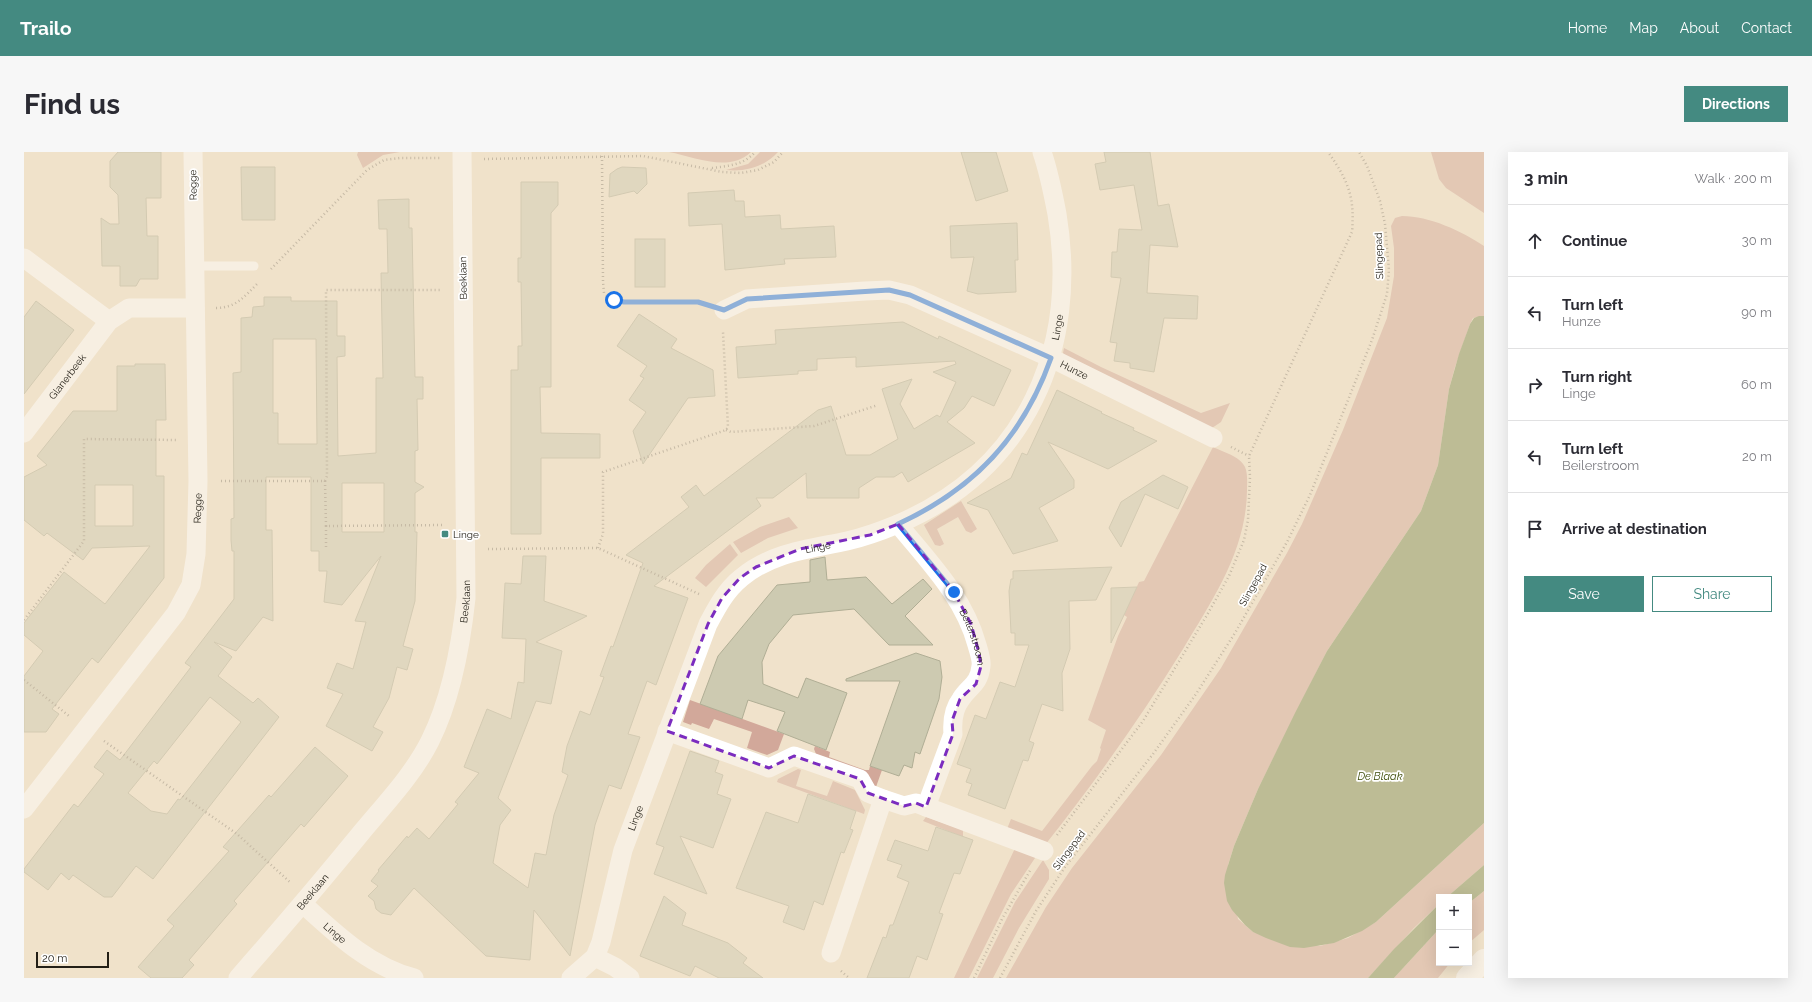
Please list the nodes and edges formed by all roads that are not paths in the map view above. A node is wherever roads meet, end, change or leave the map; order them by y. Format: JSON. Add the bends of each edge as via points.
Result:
{"nodes":[{"id":1,"x":193,"y":152,"type":"edge"},
{"id":2,"x":462,"y":152,"type":"edge"},
{"id":3,"x":1042,"y":152,"type":"edge"},
{"id":4,"x":24,"y":258,"type":"edge"},
{"id":5,"x":194,"y":266,"type":"junction"},
{"id":6,"x":254,"y":266,"type":"dead end"},
{"id":7,"x":195,"y":308,"type":"junction"},
{"id":8,"x":724,"y":310,"type":"road end"},
{"id":9,"x":109,"y":321,"type":"junction"},
{"id":10,"x":1051,"y":358,"type":"junction"},
{"id":11,"x":24,"y":433,"type":"edge"},
{"id":12,"x":1213,"y":438,"type":"dead end"},
{"id":13,"x":898,"y":524,"type":"junction"},
{"id":14,"x":667,"y":731,"type":"junction"},
{"id":15,"x":883,"y":799,"type":"junction"},
{"id":16,"x":926,"y":807,"type":"junction"},
{"id":17,"x":24,"y":809,"type":"edge"},
{"id":18,"x":1044,"y":851,"type":"road end"},
{"id":19,"x":305,"y":901,"type":"junction"},
{"id":20,"x":831,"y":953,"type":"dead end"},
{"id":21,"x":594,"y":957,"type":"junction"},
{"id":22,"x":1484,"y":960,"type":"edge"},
{"id":23,"x":238,"y":978,"type":"edge"},
{"id":24,"x":414,"y":978,"type":"edge"},
{"id":25,"x":571,"y":978,"type":"edge"},
{"id":26,"x":630,"y":978,"type":"edge"},
{"id":27,"x":1466,"y":978,"type":"edge"}],
"edges":[{"from":1,"to":5,"type":"street","name":"Regge"},
{"from":2,"to":19,"type":"street","name":"Beeklaan","via":[[466,525],[466,598],[463,629],[445,702],[430,741],[404,782]]},
{"from":3,"to":10,"type":"street","name":"Linge","via":[[1054,199],[1061,251],[1061,300]]},
{"from":4,"to":9,"type":"street"},
{"from":5,"to":6,"type":"lane"},
{"from":5,"to":7,"type":"street","name":"Regge"},
{"from":7,"to":9,"type":"street","name":"Glanerbeek","via":[[129,308]]},
{"from":7,"to":17,"type":"street","name":"Regge","via":[[198,481],[195,566],[188,590],[176,613]]},
{"from":8,"to":10,"type":"street","name":"Hunze","via":[[747,299],[889,290],[910,295]]},
{"from":9,"to":11,"type":"street","name":"Glanerbeek"},
{"from":10,"to":12,"type":"street","name":"Hunze"},
{"from":10,"to":13,"type":"street","name":"Linge","via":[[1031,406],[985,465],[968,482],[940,502]]},
{"from":13,"to":14,"type":"street","name":"Linge","via":[[870,535],[800,549],[756,567],[740,578],[722,598],[708,624]]},
{"from":13,"to":16,"type":"street","name":"Beilerstroom","via":[[954,592],[964,609],[976,640],[981,666],[976,684],[960,699],[952,721],[953,734]]},
{"from":14,"to":15,"type":"street","via":[[769,768],[794,756],[860,779],[868,793]]},
{"from":14,"to":21,"type":"street","name":"Linge","via":[[622,850],[604,928]]},
{"from":15,"to":16,"type":"street","via":[[904,806],[916,804]]},
{"from":15,"to":20,"type":"street"},
{"from":16,"to":18,"type":"street"},
{"from":19,"to":23,"type":"street","name":"Beeklaan"},
{"from":19,"to":24,"type":"street","name":"Linge","via":[[341,938],[374,962]]},
{"from":21,"to":25,"type":"street","name":"Linge"},
{"from":21,"to":26,"type":"street"},
{"from":22,"to":27,"type":"main road"}]}
